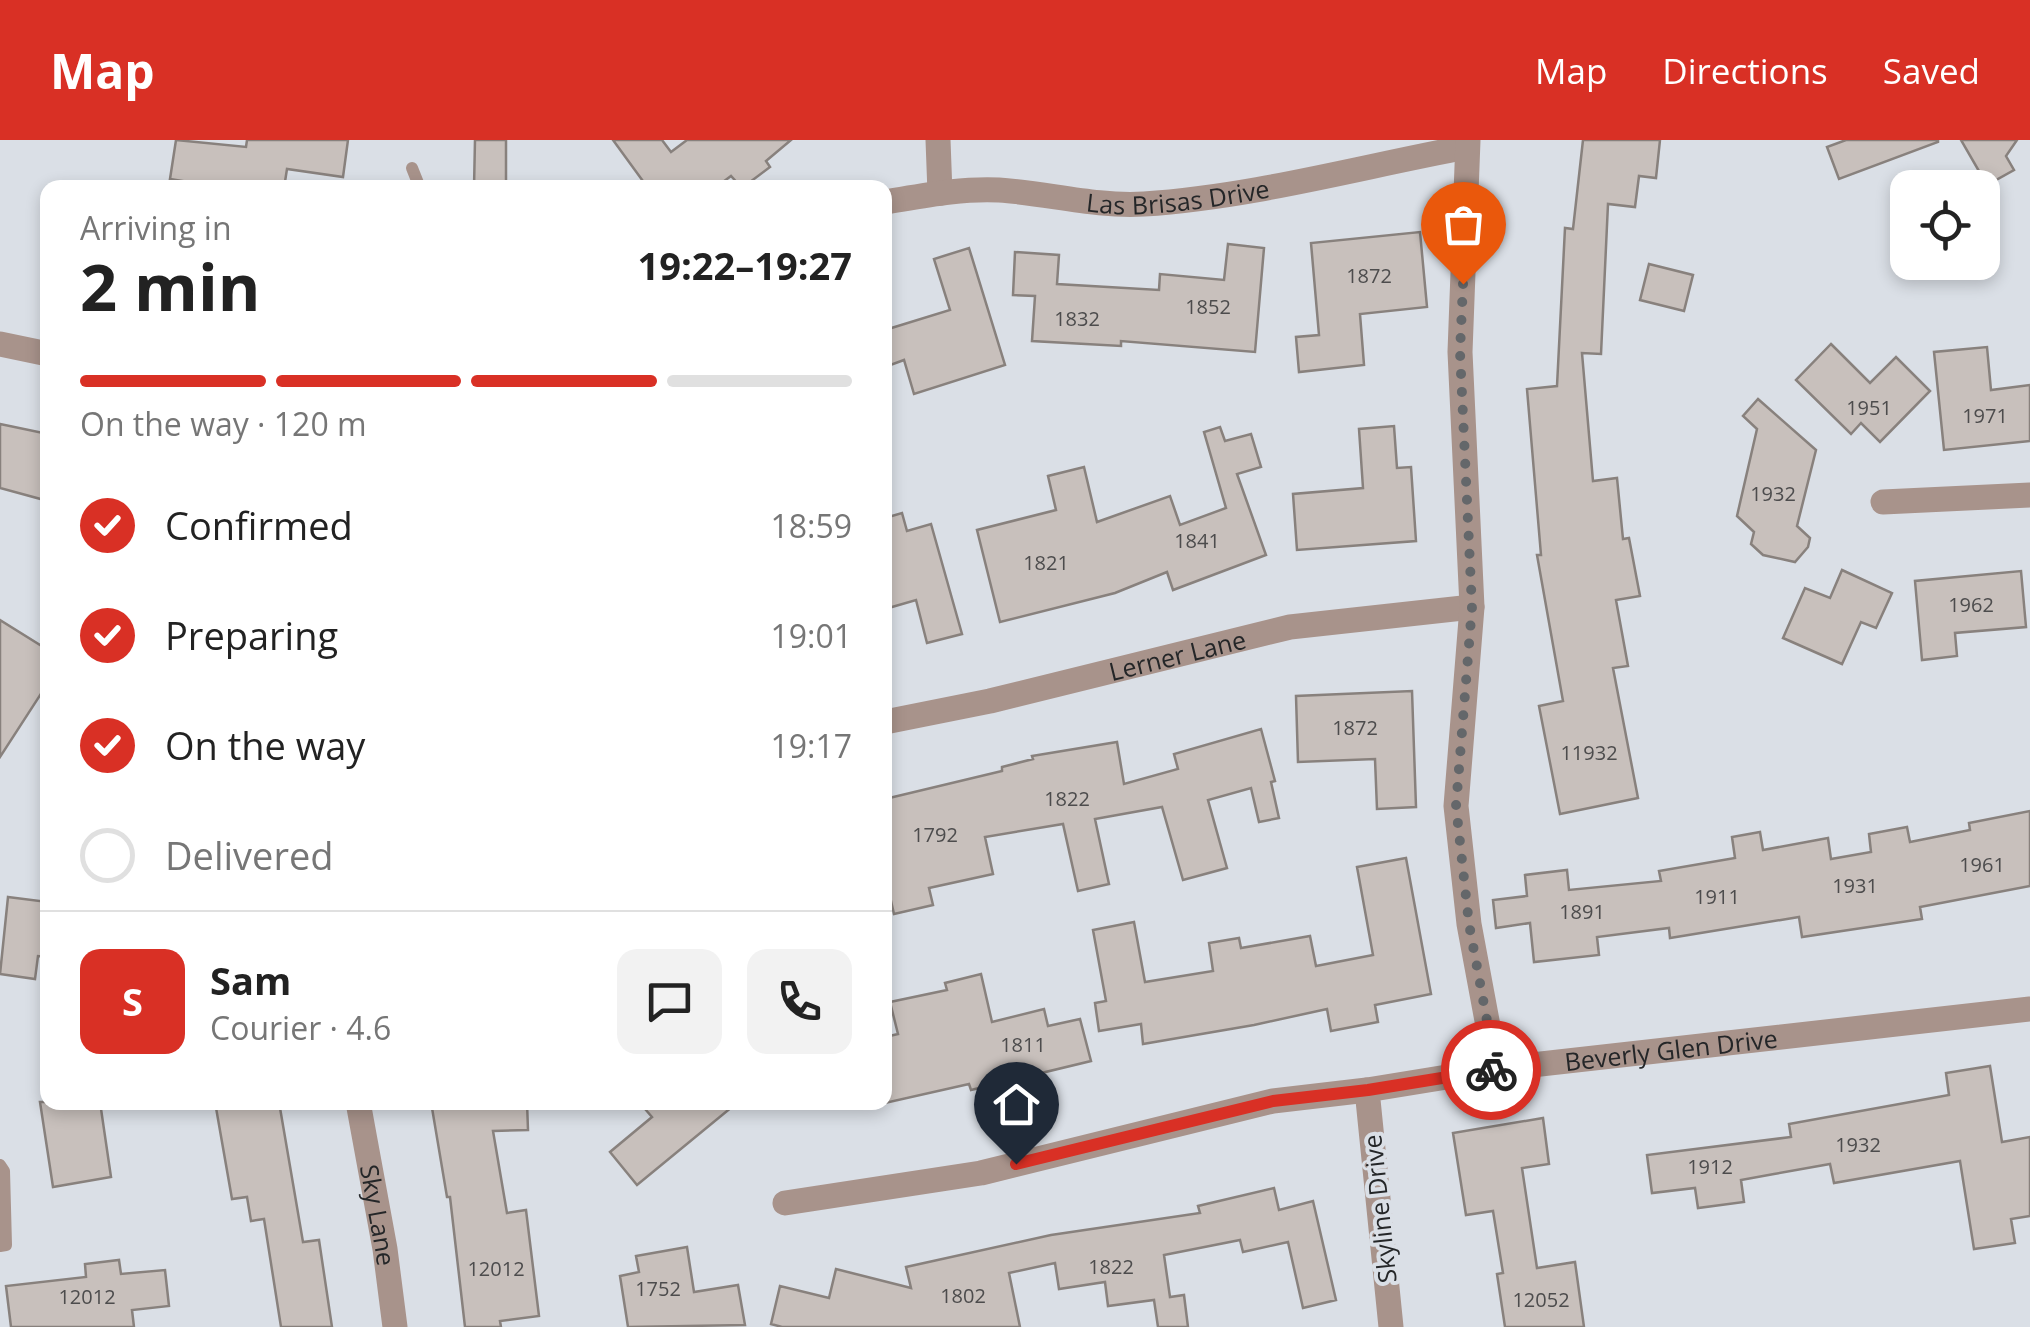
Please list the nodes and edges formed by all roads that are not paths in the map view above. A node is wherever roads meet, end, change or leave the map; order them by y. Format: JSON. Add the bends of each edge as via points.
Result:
{"nodes":[{"id":1,"x":938,"y":140,"type":"edge"},
{"id":2,"x":1468,"y":144,"type":"edge"},
{"id":3,"x":412,"y":168,"type":"dead end"},
{"id":4,"x":417,"y":180,"type":"edge"},
{"id":5,"x":940,"y":193,"type":"junction"},
{"id":6,"x":892,"y":201,"type":"edge"},
{"id":7,"x":0,"y":344,"type":"edge"},
{"id":8,"x":40,"y":352,"type":"edge"},
{"id":9,"x":2030,"y":495,"type":"edge"},
{"id":10,"x":1882,"y":502,"type":"dead end"},
{"id":11,"x":1472,"y":607,"type":"junction"},
{"id":12,"x":892,"y":721,"type":"edge"},
{"id":13,"x":2030,"y":1009,"type":"edge"},
{"id":14,"x":1496,"y":1069,"type":"junction"},
{"id":15,"x":1368,"y":1090,"type":"junction"},
{"id":16,"x":359,"y":1110,"type":"edge"},
{"id":17,"x":0,"y":1165,"type":"edge"},
{"id":18,"x":785,"y":1203,"type":"dead end"},
{"id":19,"x":0,"y":1246,"type":"edge"},
{"id":20,"x":395,"y":1327,"type":"edge"},
{"id":21,"x":1392,"y":1327,"type":"edge"}],
"edges":[{"from":1,"to":5,"type":"street"},
{"from":2,"to":5,"type":"street","name":"Las Brisas Drive","via":[[1228,194],[1140,204],[998,190]]},
{"from":2,"to":11,"type":"street","via":[[1460,352]]},
{"from":3,"to":4,"type":"lane"},
{"from":5,"to":6,"type":"street","name":"Las Brisas Drive"},
{"from":7,"to":8,"type":"street"},
{"from":9,"to":10,"type":"street"},
{"from":11,"to":12,"type":"street","name":"Lerner Lane","via":[[1290,627]]},
{"from":11,"to":14,"type":"street","via":[[1456,806]]},
{"from":13,"to":14,"type":"street","name":"Beverly Glen Drive"},
{"from":14,"to":15,"type":"street","name":"Beverly Glen Drive"},
{"from":15,"to":18,"type":"street","name":"Beverly Glen Drive","via":[[1273,1101],[981,1173]]},
{"from":15,"to":21,"type":"street","name":"Skyline Drive"},
{"from":16,"to":20,"type":"street","name":"Sky Lane"},
{"from":17,"to":19,"type":"lane","via":[[6,1245]]}]}
